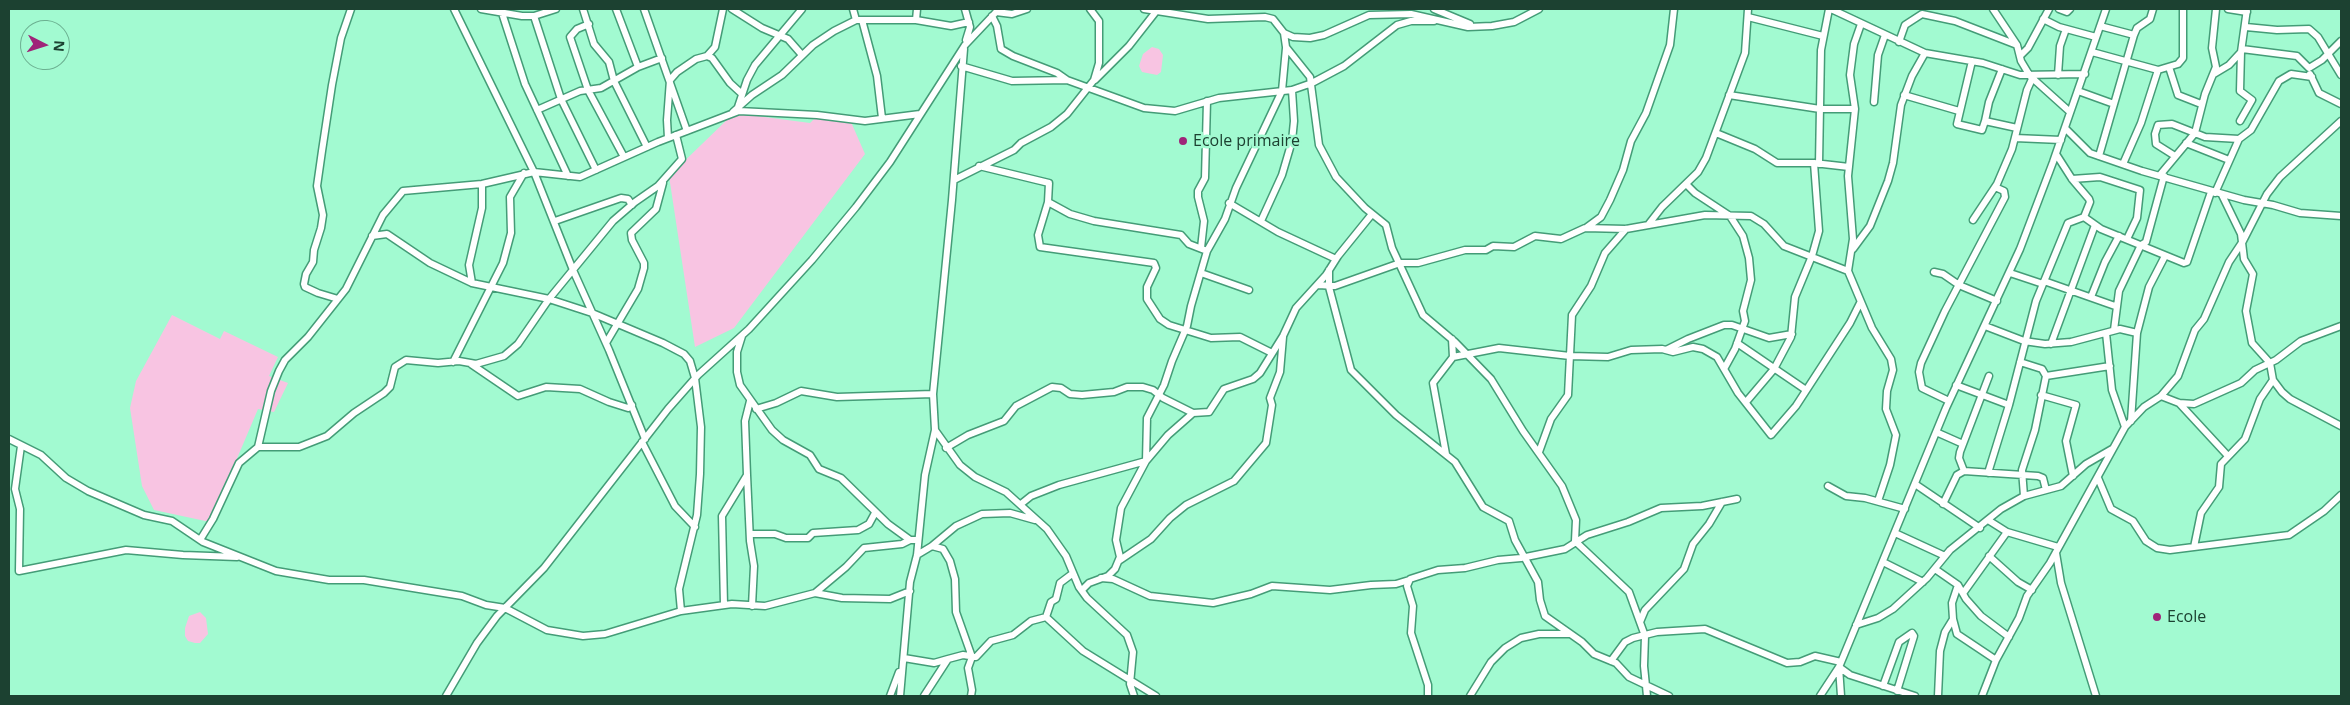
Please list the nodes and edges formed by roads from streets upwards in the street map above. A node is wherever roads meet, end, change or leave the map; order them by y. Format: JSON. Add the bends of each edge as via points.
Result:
{"nodes":[{"id":1,"x":351,"y":9,"type":"edge"},
{"id":2,"x":454,"y":9,"type":"edge"},
{"id":3,"x":481,"y":9,"type":"edge"},
{"id":4,"x":556,"y":9,"type":"edge"},
{"id":5,"x":583,"y":9,"type":"edge"},
{"id":6,"x":616,"y":9,"type":"edge"},
{"id":7,"x":644,"y":9,"type":"edge"},
{"id":8,"x":723,"y":9,"type":"edge"},
{"id":9,"x":732,"y":9,"type":"edge"},
{"id":10,"x":802,"y":9,"type":"edge"},
{"id":11,"x":853,"y":9,"type":"edge"},
{"id":12,"x":917,"y":9,"type":"edge"},
{"id":13,"x":965,"y":9,"type":"edge"},
{"id":14,"x":1027,"y":9,"type":"edge"},
{"id":15,"x":1090,"y":9,"type":"edge"},
{"id":16,"x":1144,"y":9,"type":"edge"},
{"id":17,"x":1157,"y":9,"type":"edge"},
{"id":18,"x":1434,"y":9,"type":"edge"},
{"id":19,"x":1538,"y":9,"type":"edge"},
{"id":20,"x":1674,"y":9,"type":"edge"},
{"id":21,"x":1748,"y":9,"type":"edge"},
{"id":22,"x":1830,"y":9,"type":"edge"},
{"id":23,"x":1992,"y":9,"type":"edge"},
{"id":24,"x":2049,"y":9,"type":"edge"},
{"id":25,"x":2059,"y":9,"type":"edge"},
{"id":26,"x":2070,"y":9,"type":"edge"},
{"id":27,"x":2106,"y":9,"type":"edge"},
{"id":28,"x":2153,"y":9,"type":"edge"},
{"id":29,"x":2183,"y":9,"type":"edge"},
{"id":30,"x":2216,"y":9,"type":"edge"},
{"id":31,"x":2228,"y":9,"type":"edge"},
{"id":32,"x":2247,"y":10,"type":"edge"},
{"id":33,"x":996,"y":12,"type":"edge"},
{"id":34,"x":502,"y":13,"type":"junction"},
{"id":35,"x":534,"y":16,"type":"junction"},
{"id":36,"x":1748,"y":18,"type":"junction"},
{"id":37,"x":2043,"y":19,"type":"junction"},
{"id":38,"x":859,"y":20,"type":"junction"},
{"id":39,"x":916,"y":20,"type":"junction"},
{"id":40,"x":1434,"y":21,"type":"junction"},
{"id":41,"x":969,"y":22,"type":"junction"},
{"id":42,"x":589,"y":24,"type":"junction"},
{"id":43,"x":1861,"y":24,"type":"junction"},
{"id":44,"x":1479,"y":26,"type":"junction"},
{"id":45,"x":2100,"y":26,"type":"junction"},
{"id":46,"x":2246,"y":26,"type":"junction"},
{"id":47,"x":2066,"y":29,"type":"junction"},
{"id":48,"x":1284,"y":33,"type":"junction"},
{"id":49,"x":1885,"y":35,"type":"junction"},
{"id":50,"x":2134,"y":35,"type":"junction"},
{"id":51,"x":779,"y":36,"type":"junction"},
{"id":52,"x":1823,"y":36,"type":"junction"},
{"id":53,"x":2096,"y":37,"type":"junction"},
{"id":54,"x":2341,"y":41,"type":"edge"},
{"id":55,"x":1899,"y":42,"type":"junction"},
{"id":56,"x":965,"y":45,"type":"junction"},
{"id":57,"x":2017,"y":45,"type":"junction"},
{"id":58,"x":1286,"y":47,"type":"junction"},
{"id":59,"x":2242,"y":51,"type":"junction"},
{"id":60,"x":2092,"y":52,"type":"junction"},
{"id":61,"x":1925,"y":53,"type":"junction"},
{"id":62,"x":802,"y":55,"type":"junction"},
{"id":63,"x":2328,"y":55,"type":"junction"},
{"id":64,"x":707,"y":56,"type":"junction"},
{"id":65,"x":2020,"y":56,"type":"junction"},
{"id":66,"x":662,"y":58,"type":"junction"},
{"id":67,"x":1972,"y":61,"type":"junction"},
{"id":68,"x":2128,"y":61,"type":"junction"},
{"id":69,"x":961,"y":66,"type":"junction"},
{"id":70,"x":638,"y":67,"type":"junction"},
{"id":71,"x":2169,"y":68,"type":"junction"},
{"id":72,"x":2309,"y":68,"type":"junction"},
{"id":73,"x":2002,"y":69,"type":"junction"},
{"id":74,"x":2158,"y":70,"type":"junction"},
{"id":75,"x":2085,"y":74,"type":"junction"},
{"id":76,"x":2214,"y":74,"type":"junction"},
{"id":77,"x":2058,"y":75,"type":"junction"},
{"id":78,"x":2341,"y":75,"type":"edge"},
{"id":79,"x":2312,"y":77,"type":"junction"},
{"id":80,"x":2031,"y":78,"type":"junction"},
{"id":81,"x":670,"y":80,"type":"junction"},
{"id":82,"x":1067,"y":80,"type":"junction"},
{"id":83,"x":1094,"y":80,"type":"junction"},
{"id":84,"x":614,"y":81,"type":"junction"},
{"id":85,"x":1312,"y":83,"type":"junction"},
{"id":86,"x":1088,"y":88,"type":"junction"},
{"id":87,"x":588,"y":90,"type":"junction"},
{"id":88,"x":1292,"y":90,"type":"junction"},
{"id":89,"x":1282,"y":91,"type":"junction"},
{"id":90,"x":2078,"y":91,"type":"junction"},
{"id":91,"x":742,"y":94,"type":"junction"},
{"id":92,"x":1729,"y":95,"type":"junction"},
{"id":93,"x":1904,"y":95,"type":"junction"},
{"id":94,"x":561,"y":99,"type":"junction"},
{"id":95,"x":1207,"y":101,"type":"junction"},
{"id":96,"x":1874,"y":102,"type":"dead end"},
{"id":97,"x":2114,"y":104,"type":"junction"},
{"id":98,"x":2201,"y":104,"type":"junction"},
{"id":99,"x":2341,"y":104,"type":"edge"},
{"id":100,"x":738,"y":107,"type":"junction"},
{"id":101,"x":1820,"y":108,"type":"junction"},
{"id":102,"x":1855,"y":109,"type":"junction"},
{"id":103,"x":537,"y":110,"type":"junction"},
{"id":104,"x":1959,"y":111,"type":"junction"},
{"id":105,"x":2070,"y":112,"type":"junction"},
{"id":106,"x":732,"y":113,"type":"junction"},
{"id":107,"x":920,"y":114,"type":"junction"},
{"id":108,"x":882,"y":118,"type":"junction"},
{"id":109,"x":2341,"y":121,"type":"edge"},
{"id":110,"x":1985,"y":122,"type":"junction"},
{"id":111,"x":2240,"y":122,"type":"dead end"},
{"id":112,"x":2016,"y":128,"type":"junction"},
{"id":113,"x":2065,"y":128,"type":"junction"},
{"id":114,"x":687,"y":131,"type":"junction"},
{"id":115,"x":1716,"y":133,"type":"junction"},
{"id":116,"x":2195,"y":133,"type":"junction"},
{"id":117,"x":676,"y":135,"type":"junction"},
{"id":118,"x":668,"y":138,"type":"junction"},
{"id":119,"x":2015,"y":138,"type":"junction"},
{"id":120,"x":2239,"y":138,"type":"junction"},
{"id":121,"x":2061,"y":140,"type":"junction"},
{"id":122,"x":2186,"y":144,"type":"junction"},
{"id":123,"x":647,"y":147,"type":"junction"},
{"id":124,"x":2056,"y":154,"type":"junction"},
{"id":125,"x":2099,"y":156,"type":"junction"},
{"id":126,"x":2175,"y":156,"type":"junction"},
{"id":127,"x":624,"y":157,"type":"junction"},
{"id":128,"x":2229,"y":160,"type":"junction"},
{"id":129,"x":1817,"y":164,"type":"junction"},
{"id":130,"x":2123,"y":164,"type":"junction"},
{"id":131,"x":979,"y":166,"type":"junction"},
{"id":132,"x":1849,"y":167,"type":"junction"},
{"id":133,"x":596,"y":170,"type":"junction"},
{"id":134,"x":534,"y":172,"type":"junction"},
{"id":135,"x":524,"y":173,"type":"junction"},
{"id":136,"x":666,"y":175,"type":"junction"},
{"id":137,"x":2162,"y":175,"type":"junction"},
{"id":138,"x":568,"y":176,"type":"junction"},
{"id":139,"x":2072,"y":179,"type":"junction"},
{"id":140,"x":954,"y":180,"type":"junction"},
{"id":141,"x":482,"y":184,"type":"junction"},
{"id":142,"x":1686,"y":184,"type":"junction"},
{"id":143,"x":1995,"y":188,"type":"junction"},
{"id":144,"x":2216,"y":193,"type":"junction"},
{"id":145,"x":1048,"y":202,"type":"junction"},
{"id":146,"x":2262,"y":203,"type":"junction"},
{"id":147,"x":1230,"y":204,"type":"junction"},
{"id":148,"x":632,"y":205,"type":"junction"},
{"id":149,"x":1372,"y":214,"type":"junction"},
{"id":150,"x":1730,"y":216,"type":"junction"},
{"id":151,"x":2341,"y":216,"type":"edge"},
{"id":152,"x":2084,"y":217,"type":"junction"},
{"id":153,"x":1973,"y":220,"type":"dead end"},
{"id":154,"x":555,"y":221,"type":"junction"},
{"id":155,"x":1261,"y":221,"type":"junction"},
{"id":156,"x":1648,"y":225,"type":"junction"},
{"id":157,"x":2095,"y":225,"type":"junction"},
{"id":158,"x":1585,"y":228,"type":"junction"},
{"id":159,"x":1626,"y":228,"type":"junction"},
{"id":160,"x":372,"y":236,"type":"junction"},
{"id":161,"x":2119,"y":236,"type":"junction"},
{"id":162,"x":2127,"y":239,"type":"junction"},
{"id":163,"x":2244,"y":240,"type":"junction"},
{"id":164,"x":2141,"y":245,"type":"junction"},
{"id":165,"x":1204,"y":249,"type":"junction"},
{"id":166,"x":1852,"y":250,"type":"junction"},
{"id":167,"x":1812,"y":256,"type":"junction"},
{"id":168,"x":2165,"y":256,"type":"junction"},
{"id":169,"x":1336,"y":259,"type":"junction"},
{"id":170,"x":1400,"y":263,"type":"junction"},
{"id":171,"x":572,"y":270,"type":"junction"},
{"id":172,"x":1329,"y":270,"type":"junction"},
{"id":173,"x":1848,"y":271,"type":"junction"},
{"id":174,"x":1934,"y":272,"type":"dead end"},
{"id":175,"x":1201,"y":273,"type":"junction"},
{"id":176,"x":2010,"y":274,"type":"junction"},
{"id":177,"x":472,"y":283,"type":"junction"},
{"id":178,"x":2043,"y":283,"type":"junction"},
{"id":179,"x":1318,"y":285,"type":"junction"},
{"id":180,"x":1959,"y":285,"type":"junction"},
{"id":181,"x":491,"y":286,"type":"junction"},
{"id":182,"x":1329,"y":287,"type":"junction"},
{"id":183,"x":1249,"y":290,"type":"dead end"},
{"id":184,"x":2069,"y":290,"type":"junction"},
{"id":185,"x":2091,"y":297,"type":"junction"},
{"id":186,"x":338,"y":299,"type":"junction"},
{"id":187,"x":549,"y":299,"type":"junction"},
{"id":188,"x":1997,"y":301,"type":"junction"},
{"id":189,"x":1860,"y":303,"type":"junction"},
{"id":190,"x":2115,"y":306,"type":"junction"},
{"id":191,"x":592,"y":313,"type":"junction"},
{"id":192,"x":617,"y":324,"type":"junction"},
{"id":193,"x":1986,"y":326,"type":"junction"},
{"id":194,"x":2341,"y":326,"type":"edge"},
{"id":195,"x":1744,"y":329,"type":"junction"},
{"id":196,"x":2114,"y":330,"type":"junction"},
{"id":197,"x":1185,"y":332,"type":"junction"},
{"id":198,"x":2106,"y":333,"type":"junction"},
{"id":199,"x":2137,"y":333,"type":"junction"},
{"id":200,"x":1792,"y":334,"type":"junction"},
{"id":201,"x":742,"y":335,"type":"junction"},
{"id":202,"x":1283,"y":336,"type":"junction"},
{"id":203,"x":1452,"y":339,"type":"junction"},
{"id":204,"x":2024,"y":341,"type":"junction"},
{"id":205,"x":606,"y":343,"type":"junction"},
{"id":206,"x":1737,"y":343,"type":"junction"},
{"id":207,"x":2050,"y":344,"type":"junction"},
{"id":208,"x":1666,"y":350,"type":"junction"},
{"id":209,"x":1466,"y":352,"type":"junction"},
{"id":210,"x":1272,"y":353,"type":"junction"},
{"id":211,"x":1570,"y":356,"type":"junction"},
{"id":212,"x":1453,"y":357,"type":"junction"},
{"id":213,"x":453,"y":362,"type":"junction"},
{"id":214,"x":2020,"y":362,"type":"junction"},
{"id":215,"x":2270,"y":363,"type":"junction"},
{"id":216,"x":470,"y":364,"type":"junction"},
{"id":217,"x":2110,"y":366,"type":"junction"},
{"id":218,"x":1724,"y":369,"type":"junction"},
{"id":219,"x":1774,"y":369,"type":"junction"},
{"id":220,"x":1989,"y":376,"type":"dead end"},
{"id":221,"x":2046,"y":376,"type":"junction"},
{"id":222,"x":695,"y":378,"type":"junction"},
{"id":223,"x":2273,"y":380,"type":"junction"},
{"id":224,"x":1956,"y":385,"type":"junction"},
{"id":225,"x":1806,"y":390,"type":"junction"},
{"id":226,"x":1159,"y":393,"type":"junction"},
{"id":227,"x":933,"y":394,"type":"junction"},
{"id":228,"x":2041,"y":394,"type":"junction"},
{"id":229,"x":1981,"y":396,"type":"junction"},
{"id":230,"x":2161,"y":396,"type":"junction"},
{"id":231,"x":1949,"y":400,"type":"junction"},
{"id":232,"x":750,"y":401,"type":"junction"},
{"id":233,"x":1746,"y":402,"type":"junction"},
{"id":234,"x":2179,"y":403,"type":"junction"},
{"id":235,"x":632,"y":405,"type":"junction"},
{"id":236,"x":2009,"y":405,"type":"junction"},
{"id":237,"x":756,"y":409,"type":"junction"},
{"id":238,"x":1193,"y":413,"type":"junction"},
{"id":239,"x":2131,"y":421,"type":"junction"},
{"id":240,"x":2341,"y":426,"type":"edge"},
{"id":241,"x":2125,"y":427,"type":"junction"},
{"id":242,"x":935,"y":430,"type":"junction"},
{"id":243,"x":1936,"y":432,"type":"junction"},
{"id":244,"x":9,"y":439,"type":"edge"},
{"id":245,"x":643,"y":440,"type":"junction"},
{"id":246,"x":1963,"y":444,"type":"junction"},
{"id":247,"x":21,"y":446,"type":"junction"},
{"id":248,"x":258,"y":448,"type":"junction"},
{"id":249,"x":946,"y":448,"type":"junction"},
{"id":250,"x":2112,"y":448,"type":"junction"},
{"id":251,"x":1538,"y":452,"type":"junction"},
{"id":252,"x":1446,"y":454,"type":"junction"},
{"id":253,"x":2228,"y":456,"type":"junction"},
{"id":254,"x":1146,"y":461,"type":"junction"},
{"id":255,"x":1964,"y":472,"type":"junction"},
{"id":256,"x":1988,"y":473,"type":"junction"},
{"id":257,"x":747,"y":475,"type":"junction"},
{"id":258,"x":2023,"y":476,"type":"junction"},
{"id":259,"x":2073,"y":476,"type":"junction"},
{"id":260,"x":2098,"y":478,"type":"junction"},
{"id":261,"x":1915,"y":484,"type":"junction"},
{"id":262,"x":1828,"y":486,"type":"dead end"},
{"id":263,"x":2046,"y":490,"type":"junction"},
{"id":264,"x":2341,"y":495,"type":"edge"},
{"id":265,"x":2024,"y":496,"type":"junction"},
{"id":266,"x":1737,"y":499,"type":"dead end"},
{"id":267,"x":1878,"y":501,"type":"junction"},
{"id":268,"x":1722,"y":502,"type":"junction"},
{"id":269,"x":1021,"y":504,"type":"junction"},
{"id":270,"x":1943,"y":504,"type":"junction"},
{"id":271,"x":1905,"y":510,"type":"junction"},
{"id":272,"x":875,"y":512,"type":"junction"},
{"id":273,"x":1036,"y":520,"type":"junction"},
{"id":274,"x":1988,"y":520,"type":"junction"},
{"id":275,"x":695,"y":527,"type":"junction"},
{"id":276,"x":1980,"y":528,"type":"junction"},
{"id":277,"x":2007,"y":532,"type":"junction"},
{"id":278,"x":1895,"y":533,"type":"junction"},
{"id":279,"x":750,"y":534,"type":"junction"},
{"id":280,"x":200,"y":540,"type":"junction"},
{"id":281,"x":910,"y":540,"type":"junction"},
{"id":282,"x":918,"y":540,"type":"junction"},
{"id":283,"x":1575,"y":541,"type":"junction"},
{"id":284,"x":932,"y":546,"type":"junction"},
{"id":285,"x":2194,"y":547,"type":"junction"},
{"id":286,"x":2057,"y":549,"type":"junction"},
{"id":287,"x":917,"y":555,"type":"junction"},
{"id":288,"x":1945,"y":556,"type":"junction"},
{"id":289,"x":1989,"y":556,"type":"junction"},
{"id":290,"x":242,"y":557,"type":"junction"},
{"id":291,"x":1524,"y":558,"type":"junction"},
{"id":292,"x":1120,"y":560,"type":"junction"},
{"id":293,"x":1883,"y":562,"type":"junction"},
{"id":294,"x":1935,"y":569,"type":"junction"},
{"id":295,"x":1072,"y":574,"type":"junction"},
{"id":296,"x":1101,"y":578,"type":"junction"},
{"id":297,"x":1410,"y":579,"type":"junction"},
{"id":298,"x":1923,"y":582,"type":"junction"},
{"id":299,"x":1958,"y":585,"type":"junction"},
{"id":300,"x":1082,"y":590,"type":"junction"},
{"id":301,"x":2032,"y":590,"type":"junction"},
{"id":302,"x":910,"y":591,"type":"junction"},
{"id":303,"x":1964,"y":592,"type":"junction"},
{"id":304,"x":815,"y":593,"type":"junction"},
{"id":305,"x":724,"y":604,"type":"junction"},
{"id":306,"x":752,"y":606,"type":"junction"},
{"id":307,"x":505,"y":608,"type":"junction"},
{"id":308,"x":680,"y":611,"type":"junction"},
{"id":309,"x":1046,"y":618,"type":"junction"},
{"id":310,"x":1953,"y":619,"type":"junction"},
{"id":311,"x":1640,"y":622,"type":"junction"},
{"id":312,"x":1856,"y":625,"type":"junction"},
{"id":313,"x":1570,"y":634,"type":"junction"},
{"id":314,"x":1645,"y":635,"type":"junction"},
{"id":315,"x":2009,"y":637,"type":"junction"},
{"id":316,"x":972,"y":657,"type":"junction"},
{"id":317,"x":904,"y":658,"type":"junction"},
{"id":318,"x":948,"y":659,"type":"junction"},
{"id":319,"x":1996,"y":660,"type":"junction"},
{"id":320,"x":1611,"y":661,"type":"junction"},
{"id":321,"x":1840,"y":664,"type":"junction"},
{"id":322,"x":1130,"y":680,"type":"junction"},
{"id":323,"x":1646,"y":686,"type":"junction"},
{"id":324,"x":1883,"y":686,"type":"junction"},
{"id":325,"x":1897,"y":691,"type":"junction"},
{"id":326,"x":446,"y":696,"type":"edge"},
{"id":327,"x":890,"y":696,"type":"edge"},
{"id":328,"x":900,"y":696,"type":"edge"},
{"id":329,"x":924,"y":696,"type":"edge"},
{"id":330,"x":971,"y":696,"type":"edge"},
{"id":331,"x":1134,"y":696,"type":"edge"},
{"id":332,"x":1156,"y":696,"type":"edge"},
{"id":333,"x":1428,"y":696,"type":"edge"},
{"id":334,"x":1470,"y":696,"type":"edge"},
{"id":335,"x":1648,"y":696,"type":"edge"},
{"id":336,"x":1668,"y":696,"type":"edge"},
{"id":337,"x":1820,"y":696,"type":"edge"},
{"id":338,"x":1841,"y":696,"type":"edge"},
{"id":339,"x":1915,"y":696,"type":"edge"},
{"id":340,"x":1938,"y":696,"type":"edge"},
{"id":341,"x":1982,"y":696,"type":"edge"},
{"id":342,"x":2096,"y":696,"type":"edge"}],
"edges":[{"from":1,"to":186,"type":"street","via":[[341,38],[319,170],[317,186],[323,215],[321,228],[304,284],[310,290]]},
{"from":2,"to":134,"type":"street"},
{"from":3,"to":34,"type":"street"},
{"from":4,"to":35,"type":"street"},
{"from":5,"to":42,"type":"street"},
{"from":6,"to":70,"type":"street"},
{"from":7,"to":66,"type":"street"},
{"from":8,"to":64,"type":"street","via":[[715,47]]},
{"from":9,"to":51,"type":"street"},
{"from":10,"to":51,"type":"street"},
{"from":11,"to":38,"type":"street"},
{"from":12,"to":39,"type":"street"},
{"from":13,"to":41,"type":"street"},
{"from":14,"to":33,"type":"street","via":[[1012,14]]},
{"from":15,"to":83,"type":"street","via":[[1099,21],[1101,36]]},
{"from":16,"to":17,"type":"street"},
{"from":17,"to":48,"type":"street","via":[[1208,19],[1265,17],[1273,19]]},
{"from":17,"to":83,"type":"street","via":[[1129,46]]},
{"from":18,"to":44,"type":"street"},
{"from":19,"to":44,"type":"street","via":[[1514,22]]},
{"from":20,"to":158,"type":"street","via":[[1670,46],[1646,113],[1631,141],[1601,217]]},
{"from":21,"to":36,"type":"street"},
{"from":22,"to":43,"type":"street"},
{"from":22,"to":52,"type":"street"},
{"from":23,"to":57,"type":"street"},
{"from":24,"to":37,"type":"street"},
{"from":25,"to":26,"type":"street","via":[[2067,12]]},
{"from":27,"to":45,"type":"street"},
{"from":28,"to":50,"type":"street","via":[[2150,19],[2137,28]]},
{"from":29,"to":71,"type":"street","via":[[2183,58]]},
{"from":30,"to":76,"type":"street","via":[[2212,40],[2216,65]]},
{"from":31,"to":32,"type":"street"},
{"from":32,"to":46,"type":"street"},
{"from":33,"to":56,"type":"street"},
{"from":33,"to":82,"type":"street","via":[[1001,49]]},
{"from":34,"to":35,"type":"street"},
{"from":34,"to":103,"type":"street"},
{"from":35,"to":94,"type":"street"},
{"from":36,"to":52,"type":"street"},
{"from":36,"to":92,"type":"street","via":[[1745,53]]},
{"from":37,"to":47,"type":"street"},
{"from":37,"to":65,"type":"street","via":[[2028,48]]},
{"from":38,"to":39,"type":"street"},
{"from":38,"to":62,"type":"street","via":[[826,35]]},
{"from":38,"to":108,"type":"street","via":[[877,76]]},
{"from":39,"to":41,"type":"street","via":[[951,26]]},
{"from":40,"to":44,"type":"street"},
{"from":40,"to":48,"type":"street","via":[[1411,14],[1378,14],[1310,38]]},
{"from":40,"to":85,"type":"street","via":[[1397,25],[1344,66]]},
{"from":41,"to":56,"type":"street"},
{"from":42,"to":84,"type":"street","via":[[594,44],[608,62]]},
{"from":42,"to":87,"type":"street","via":[[572,32],[570,37]]},
{"from":43,"to":49,"type":"street"},
{"from":43,"to":102,"type":"street","via":[[1854,44],[1850,76]]},
{"from":45,"to":50,"type":"street"},
{"from":45,"to":53,"type":"street"},
{"from":46,"to":59,"type":"street"},
{"from":46,"to":63,"type":"street","via":[[2277,30],[2309,29],[2318,37]]},
{"from":47,"to":53,"type":"street"},
{"from":47,"to":77,"type":"street","via":[[2060,46]]},
{"from":48,"to":58,"type":"street"},
{"from":49,"to":55,"type":"street"},
{"from":49,"to":96,"type":"street","via":[[1878,55]]},
{"from":50,"to":68,"type":"street"},
{"from":51,"to":62,"type":"street","via":[[790,41]]},
{"from":51,"to":91,"type":"street","via":[[755,64]]},
{"from":52,"to":101,"type":"street"},
{"from":53,"to":60,"type":"street"},
{"from":54,"to":63,"type":"street"},
{"from":55,"to":57,"type":"street","via":[[1905,25],[1922,14],[1956,21]]},
{"from":55,"to":61,"type":"street"},
{"from":56,"to":69,"type":"street"},
{"from":56,"to":107,"type":"street"},
{"from":57,"to":65,"type":"street"},
{"from":58,"to":85,"type":"street","via":[[1305,68]]},
{"from":58,"to":89,"type":"street"},
{"from":59,"to":72,"type":"street","via":[[2296,56]]},
{"from":59,"to":76,"type":"street","via":[[2229,65]]},
{"from":59,"to":111,"type":"street","via":[[2240,91],[2252,100]]},
{"from":60,"to":68,"type":"street"},
{"from":60,"to":75,"type":"street"},
{"from":61,"to":67,"type":"street"},
{"from":61,"to":93,"type":"street"},
{"from":62,"to":100,"type":"street","via":[[782,76],[752,94]]},
{"from":63,"to":72,"type":"street"},
{"from":63,"to":78,"type":"street"},
{"from":64,"to":81,"type":"street","via":[[696,59]]},
{"from":64,"to":91,"type":"street"},
{"from":65,"to":80,"type":"street"},
{"from":66,"to":70,"type":"street"},
{"from":66,"to":81,"type":"street"},
{"from":67,"to":73,"type":"street"},
{"from":67,"to":104,"type":"street"},
{"from":68,"to":74,"type":"street"},
{"from":68,"to":97,"type":"street"},
{"from":69,"to":82,"type":"street","via":[[1012,81]]},
{"from":69,"to":140,"type":"street"},
{"from":70,"to":84,"type":"street"},
{"from":71,"to":74,"type":"street"},
{"from":71,"to":98,"type":"street","via":[[2178,96]]},
{"from":72,"to":79,"type":"street"},
{"from":73,"to":80,"type":"street"},
{"from":73,"to":110,"type":"street"},
{"from":74,"to":130,"type":"street","via":[[2141,123]]},
{"from":75,"to":77,"type":"street"},
{"from":75,"to":90,"type":"street"},
{"from":76,"to":98,"type":"street"},
{"from":77,"to":80,"type":"street"},
{"from":79,"to":99,"type":"street","via":[[2319,93]]},
{"from":79,"to":120,"type":"street","via":[[2292,74],[2279,81],[2251,130]]},
{"from":80,"to":105,"type":"street"},
{"from":80,"to":112,"type":"street"},
{"from":81,"to":114,"type":"street"},
{"from":81,"to":118,"type":"street"},
{"from":82,"to":86,"type":"street"},
{"from":83,"to":86,"type":"street"},
{"from":84,"to":87,"type":"street"},
{"from":84,"to":123,"type":"street"},
{"from":85,"to":88,"type":"street"},
{"from":85,"to":149,"type":"street","via":[[1321,150],[1336,177]]},
{"from":86,"to":95,"type":"street","via":[[1158,110],[1175,111]]},
{"from":86,"to":131,"type":"street","via":[[1051,128]]},
{"from":87,"to":94,"type":"street"},
{"from":87,"to":127,"type":"street"},
{"from":88,"to":89,"type":"street"},
{"from":88,"to":155,"type":"street","via":[[1292,141],[1282,175]]},
{"from":89,"to":95,"type":"street"},
{"from":89,"to":147,"type":"street"},
{"from":90,"to":97,"type":"street"},
{"from":90,"to":105,"type":"street"},
{"from":91,"to":100,"type":"street"},
{"from":92,"to":101,"type":"street"},
{"from":92,"to":115,"type":"street"},
{"from":93,"to":104,"type":"street"},
{"from":93,"to":166,"type":"street","via":[[1888,180],[1870,226]]},
{"from":94,"to":103,"type":"street"},
{"from":94,"to":133,"type":"street"},
{"from":95,"to":165,"type":"street","via":[[1205,178],[1198,191],[1204,221]]},
{"from":97,"to":125,"type":"street"},
{"from":98,"to":116,"type":"street"},
{"from":100,"to":106,"type":"street"},
{"from":101,"to":102,"type":"street"},
{"from":101,"to":129,"type":"street"},
{"from":102,"to":132,"type":"street"},
{"from":103,"to":138,"type":"street"},
{"from":104,"to":110,"type":"street","via":[[1958,125],[1982,130]]},
{"from":105,"to":113,"type":"street"},
{"from":106,"to":108,"type":"street","via":[[782,113],[865,121]]},
{"from":106,"to":114,"type":"street"},
{"from":107,"to":108,"type":"street"},
{"from":107,"to":201,"type":"street","via":[[856,207]]},
{"from":109,"to":146,"type":"street","via":[[2280,177]]},
{"from":110,"to":112,"type":"street"},
{"from":112,"to":119,"type":"street"},
{"from":113,"to":121,"type":"street"},
{"from":113,"to":125,"type":"street","via":[[2090,154]]},
{"from":114,"to":117,"type":"street"},
{"from":115,"to":129,"type":"street","via":[[1755,149],[1776,163]]},
{"from":115,"to":142,"type":"street","via":[[1706,158]]},
{"from":116,"to":120,"type":"street","via":[[2208,137]]},
{"from":116,"to":122,"type":"street"},
{"from":116,"to":126,"type":"street","via":[[2172,124],[2158,125],[2156,144]]},
{"from":117,"to":118,"type":"street"},
{"from":117,"to":136,"type":"street","via":[[682,159]]},
{"from":118,"to":123,"type":"street"},
{"from":119,"to":121,"type":"street"},
{"from":119,"to":143,"type":"street"},
{"from":120,"to":128,"type":"street"},
{"from":121,"to":124,"type":"street"},
{"from":122,"to":126,"type":"street"},
{"from":122,"to":128,"type":"street"},
{"from":123,"to":127,"type":"street"},
{"from":124,"to":139,"type":"street"},
{"from":124,"to":176,"type":"street"},
{"from":125,"to":130,"type":"street"},
{"from":126,"to":137,"type":"street"},
{"from":127,"to":133,"type":"street"},
{"from":128,"to":144,"type":"street"},
{"from":129,"to":132,"type":"street"},
{"from":129,"to":167,"type":"street","via":[[1819,231]]},
{"from":130,"to":137,"type":"street"},
{"from":131,"to":140,"type":"street"},
{"from":131,"to":145,"type":"street","via":[[1049,183]]},
{"from":132,"to":166,"type":"street"},
{"from":133,"to":138,"type":"street","via":[[580,177]]},
{"from":134,"to":135,"type":"street"},
{"from":134,"to":138,"type":"street"},
{"from":134,"to":154,"type":"street"},
{"from":135,"to":141,"type":"street"},
{"from":135,"to":181,"type":"street","via":[[510,197],[510,237],[502,266]]},
{"from":136,"to":148,"type":"street","via":[[658,186]]},
{"from":136,"to":192,"type":"street","via":[[656,208],[632,233],[644,268],[638,289]]},
{"from":137,"to":144,"type":"street"},
{"from":137,"to":164,"type":"street","via":[[2148,236]]},
{"from":139,"to":152,"type":"street","via":[[2090,199]]},
{"from":139,"to":162,"type":"street","via":[[2100,177],[2140,189],[2137,218]]},
{"from":140,"to":227,"type":"street"},
{"from":141,"to":160,"type":"street","via":[[403,190],[383,215]]},
{"from":141,"to":177,"type":"street","via":[[482,208],[469,265]]},
{"from":142,"to":150,"type":"street"},
{"from":142,"to":156,"type":"street"},
{"from":143,"to":153,"type":"street"},
{"from":143,"to":180,"type":"street","via":[[2004,191],[2005,197]]},
{"from":144,"to":146,"type":"street"},
{"from":144,"to":163,"type":"street"},
{"from":144,"to":168,"type":"street","via":[[2186,262]]},
{"from":145,"to":165,"type":"street","via":[[1070,214],[1094,221],[1181,235],[1189,244]]},
{"from":145,"to":197,"type":"street","via":[[1038,236],[1040,247],[1154,263],[1156,266],[1147,287],[1147,299],[1169,326]]},
{"from":146,"to":151,"type":"street","via":[[2300,213]]},
{"from":146,"to":163,"type":"street"},
{"from":147,"to":155,"type":"street"},
{"from":147,"to":165,"type":"street","via":[[1225,219]]},
{"from":148,"to":154,"type":"street","via":[[628,199],[620,198]]},
{"from":148,"to":171,"type":"street","via":[[613,221]]},
{"from":149,"to":169,"type":"street"},
{"from":149,"to":170,"type":"street","via":[[1386,224]]},
{"from":150,"to":156,"type":"street","via":[[1694,216]]},
{"from":150,"to":167,"type":"street","via":[[1751,216],[1784,246]]},
{"from":150,"to":195,"type":"street","via":[[1745,242],[1752,274],[1744,308]]},
{"from":152,"to":157,"type":"street"},
{"from":152,"to":178,"type":"street","via":[[2068,223]]},
{"from":154,"to":171,"type":"street"},
{"from":155,"to":169,"type":"street"},
{"from":156,"to":159,"type":"street"},
{"from":157,"to":161,"type":"street"},
{"from":157,"to":184,"type":"street"},
{"from":158,"to":159,"type":"street"},
{"from":158,"to":170,"type":"street","via":[[1561,239],[1535,236],[1514,246],[1465,250],[1418,263]]},
{"from":159,"to":211,"type":"street","via":[[1605,253],[1591,286],[1572,315]]},
{"from":160,"to":177,"type":"street","via":[[387,234],[430,263]]},
{"from":160,"to":186,"type":"street"},
{"from":161,"to":162,"type":"street"},
{"from":161,"to":185,"type":"street"},
{"from":162,"to":164,"type":"street"},
{"from":163,"to":215,"type":"street","via":[[2244,259],[2253,274],[2247,322],[2252,343]]},
{"from":163,"to":230,"type":"street","via":[[2229,262],[2204,319],[2195,330],[2178,376]]},
{"from":164,"to":168,"type":"street"},
{"from":164,"to":190,"type":"street","via":[[2125,276]]},
{"from":165,"to":175,"type":"street"},
{"from":166,"to":173,"type":"street"},
{"from":167,"to":173,"type":"street"},
{"from":167,"to":200,"type":"street","via":[[1797,290]]},
{"from":168,"to":199,"type":"street","via":[[2149,286]]},
{"from":169,"to":172,"type":"street"},
{"from":170,"to":182,"type":"street"},
{"from":170,"to":203,"type":"street","via":[[1423,315]]},
{"from":171,"to":187,"type":"street"},
{"from":171,"to":191,"type":"street"},
{"from":172,"to":179,"type":"street"},
{"from":172,"to":182,"type":"street"},
{"from":173,"to":189,"type":"street"},
{"from":174,"to":180,"type":"street"},
{"from":175,"to":183,"type":"street"},
{"from":175,"to":197,"type":"street"},
{"from":176,"to":178,"type":"street"},
{"from":176,"to":188,"type":"street"},
{"from":177,"to":181,"type":"street"},
{"from":178,"to":184,"type":"street"},
{"from":178,"to":204,"type":"street"},
{"from":179,"to":182,"type":"street"},
{"from":179,"to":202,"type":"street","via":[[1296,308]]},
{"from":180,"to":188,"type":"street"},
{"from":180,"to":231,"type":"street","via":[[1932,337],[1920,372],[1925,390]]},
{"from":181,"to":187,"type":"street"},
{"from":181,"to":213,"type":"street"},
{"from":182,"to":252,"type":"street","via":[[1351,370],[1396,415]]},
{"from":184,"to":185,"type":"street"},
{"from":184,"to":207,"type":"street"},
{"from":185,"to":190,"type":"street"},
{"from":186,"to":248,"type":"street","via":[[279,371]]},
{"from":187,"to":191,"type":"street"},
{"from":187,"to":216,"type":"street","via":[[514,349],[485,363]]},
{"from":188,"to":193,"type":"street"},
{"from":189,"to":225,"type":"street"},
{"from":189,"to":267,"type":"street","via":[[1891,359],[1893,370],[1886,408],[1896,436]]},
{"from":190,"to":196,"type":"street"},
{"from":191,"to":192,"type":"street"},
{"from":191,"to":205,"type":"street"},
{"from":192,"to":205,"type":"street"},
{"from":192,"to":222,"type":"street","via":[[684,354],[690,361]]},
{"from":193,"to":204,"type":"street"},
{"from":193,"to":224,"type":"street"},
{"from":194,"to":215,"type":"street","via":[[2301,341]]},
{"from":195,"to":200,"type":"street","via":[[1769,338]]},
{"from":195,"to":206,"type":"street"},
{"from":195,"to":208,"type":"street","via":[[1732,325],[1719,326]]},
{"from":196,"to":198,"type":"street"},
{"from":196,"to":199,"type":"street"},
{"from":197,"to":210,"type":"street","via":[[1211,338],[1240,337]]},
{"from":197,"to":226,"type":"street"},
{"from":198,"to":207,"type":"street"},
{"from":198,"to":217,"type":"street"},
{"from":199,"to":239,"type":"street"},
{"from":200,"to":219,"type":"street"},
{"from":201,"to":222,"type":"street"},
{"from":201,"to":232,"type":"street","via":[[737,352],[737,372],[740,385]]},
{"from":202,"to":210,"type":"street"},
{"from":202,"to":292,"type":"street","via":[[1280,372],[1270,398],[1272,405],[1266,443],[1234,481],[1186,504],[1152,539]]},
{"from":203,"to":209,"type":"street"},
{"from":203,"to":212,"type":"street"},
{"from":204,"to":207,"type":"street"},
{"from":204,"to":214,"type":"street"},
{"from":205,"to":235,"type":"street"},
{"from":206,"to":218,"type":"street"},
{"from":206,"to":219,"type":"street"},
{"from":208,"to":211,"type":"street","via":[[1631,350],[1608,357]]},
{"from":208,"to":218,"type":"street","via":[[1703,349],[1717,357]]},
{"from":209,"to":211,"type":"street","via":[[1512,348]]},
{"from":209,"to":212,"type":"street"},
{"from":209,"to":251,"type":"street","via":[[1491,379]]},
{"from":210,"to":238,"type":"street","via":[[1254,379],[1224,389],[1209,412]]},
{"from":211,"to":251,"type":"street","via":[[1568,395],[1551,418]]},
{"from":212,"to":252,"type":"street","via":[[1433,383]]},
{"from":213,"to":216,"type":"street"},
{"from":213,"to":248,"type":"street","via":[[406,360],[395,367],[390,387],[384,393],[327,436],[299,447]]},
{"from":214,"to":221,"type":"street","via":[[2042,369]]},
{"from":214,"to":236,"type":"street"},
{"from":215,"to":223,"type":"street"},
{"from":215,"to":234,"type":"street","via":[[2229,389],[2194,404]]},
{"from":216,"to":235,"type":"street","via":[[518,396],[546,388],[572,388],[628,408]]},
{"from":217,"to":221,"type":"street"},
{"from":217,"to":241,"type":"street","via":[[2112,390]]},
{"from":218,"to":233,"type":"street"},
{"from":219,"to":225,"type":"street"},
{"from":219,"to":233,"type":"street"},
{"from":220,"to":229,"type":"street"},
{"from":221,"to":228,"type":"street"},
{"from":222,"to":245,"type":"street"},
{"from":222,"to":275,"type":"street","via":[[701,452]]},
{"from":223,"to":240,"type":"street","via":[[2290,399]]},
{"from":223,"to":253,"type":"street","via":[[2260,399],[2246,440]]},
{"from":224,"to":229,"type":"street"},
{"from":224,"to":231,"type":"street"},
{"from":225,"to":233,"type":"street","via":[[1771,435]]},
{"from":226,"to":238,"type":"street"},
{"from":226,"to":249,"type":"street","via":[[1139,386],[1082,395],[1070,394],[1061,388],[1047,389],[1016,406],[1004,421],[968,435]]},
{"from":226,"to":254,"type":"street","via":[[1147,418]]},
{"from":227,"to":237,"type":"street","via":[[837,396],[801,391]]},
{"from":227,"to":242,"type":"street"},
{"from":228,"to":258,"type":"street"},
{"from":228,"to":259,"type":"street","via":[[2076,405],[2066,441]]},
{"from":229,"to":236,"type":"street"},
{"from":229,"to":246,"type":"street"},
{"from":230,"to":234,"type":"street"},
{"from":230,"to":239,"type":"street"},
{"from":231,"to":243,"type":"street"},
{"from":232,"to":237,"type":"street"},
{"from":232,"to":257,"type":"street","via":[[745,421]]},
{"from":234,"to":253,"type":"street"},
{"from":235,"to":245,"type":"street"},
{"from":236,"to":256,"type":"street"},
{"from":237,"to":272,"type":"street","via":[[778,437],[810,455],[819,468],[841,478]]},
{"from":238,"to":254,"type":"street"},
{"from":239,"to":241,"type":"street"},
{"from":241,"to":250,"type":"street"},
{"from":242,"to":249,"type":"street"},
{"from":242,"to":282,"type":"street"},
{"from":243,"to":246,"type":"street"},
{"from":243,"to":261,"type":"street"},
{"from":244,"to":247,"type":"street"},
{"from":245,"to":275,"type":"street","via":[[675,506]]},
{"from":245,"to":307,"type":"street","via":[[544,568]]},
{"from":246,"to":255,"type":"street","via":[[1959,458]]},
{"from":247,"to":280,"type":"street","via":[[41,455],[66,478],[88,491],[144,514],[172,521]]},
{"from":247,"to":290,"type":"street","via":[[14,489],[20,509],[19,572],[126,550]]},
{"from":248,"to":280,"type":"street","via":[[239,463]]},
{"from":249,"to":269,"type":"street","via":[[970,474],[1006,492]]},
{"from":250,"to":259,"type":"street"},
{"from":250,"to":260,"type":"street"},
{"from":251,"to":283,"type":"street","via":[[1566,492],[1576,520]]},
{"from":252,"to":291,"type":"street","via":[[1483,507],[1509,521]]},
{"from":253,"to":285,"type":"street","via":[[2221,464],[2217,491],[2202,513]]},
{"from":254,"to":269,"type":"street","via":[[1059,485],[1031,496]]},
{"from":254,"to":292,"type":"street","via":[[1121,508],[1116,540]]},
{"from":255,"to":256,"type":"street"},
{"from":255,"to":270,"type":"street","via":[[1959,473]]},
{"from":256,"to":258,"type":"street"},
{"from":257,"to":279,"type":"street"},
{"from":257,"to":305,"type":"street","via":[[722,516]]},
{"from":258,"to":263,"type":"street","via":[[2043,478]]},
{"from":258,"to":265,"type":"street"},
{"from":259,"to":263,"type":"street","via":[[2061,486]]},
{"from":260,"to":285,"type":"street","via":[[2111,509],[2133,521],[2146,541],[2157,548],[2170,550]]},
{"from":260,"to":286,"type":"street"},
{"from":261,"to":270,"type":"street"},
{"from":261,"to":271,"type":"street"},
{"from":262,"to":267,"type":"street","via":[[1846,496]]},
{"from":263,"to":265,"type":"street"},
{"from":264,"to":285,"type":"street","via":[[2289,535]]},
{"from":265,"to":274,"type":"street"},
{"from":266,"to":268,"type":"street"},
{"from":267,"to":271,"type":"street"},
{"from":268,"to":283,"type":"street","via":[[1661,508]]},
{"from":268,"to":311,"type":"street","via":[[1710,524],[1693,544],[1684,568],[1645,610]]},
{"from":269,"to":273,"type":"street"},
{"from":270,"to":276,"type":"street"},
{"from":271,"to":278,"type":"street"},
{"from":272,"to":279,"type":"street","via":[[869,524],[858,530],[813,534],[808,538]]},
{"from":272,"to":281,"type":"street"},
{"from":273,"to":284,"type":"street","via":[[1010,513],[982,514],[956,526]]},
{"from":273,"to":295,"type":"street","via":[[1047,529],[1066,556]]},
{"from":274,"to":276,"type":"street"},
{"from":274,"to":277,"type":"street"},
{"from":275,"to":308,"type":"street","via":[[679,588]]},
{"from":276,"to":288,"type":"street"},
{"from":277,"to":286,"type":"street"},
{"from":277,"to":289,"type":"street"},
{"from":278,"to":288,"type":"street"},
{"from":278,"to":293,"type":"street"},
{"from":279,"to":306,"type":"street","via":[[754,566]]},
{"from":280,"to":290,"type":"street"},
{"from":281,"to":282,"type":"street"},
{"from":281,"to":304,"type":"street","via":[[902,544],[864,548]]},
{"from":282,"to":287,"type":"street"},
{"from":283,"to":291,"type":"street","via":[[1565,549]]},
{"from":283,"to":311,"type":"street","via":[[1629,592]]},
{"from":284,"to":287,"type":"street"},
{"from":284,"to":316,"type":"street","via":[[943,549],[950,561],[955,579],[956,612]]},
{"from":286,"to":301,"type":"street"},
{"from":286,"to":342,"type":"street","via":[[2066,601]]},
{"from":287,"to":302,"type":"street"},
{"from":288,"to":294,"type":"street"},
{"from":289,"to":301,"type":"street"},
{"from":289,"to":303,"type":"street"},
{"from":290,"to":307,"type":"street","via":[[250,563],[291,575],[364,580],[462,596]]},
{"from":291,"to":297,"type":"street","via":[[1438,570]]},
{"from":291,"to":313,"type":"street","via":[[1538,582],[1545,616]]},
{"from":292,"to":296,"type":"street","via":[[1115,569]]},
{"from":293,"to":298,"type":"street"},
{"from":293,"to":312,"type":"street"},
{"from":294,"to":298,"type":"street"},
{"from":294,"to":299,"type":"street"},
{"from":295,"to":300,"type":"street"},
{"from":295,"to":309,"type":"street","via":[[1060,583]]},
{"from":296,"to":297,"type":"street","via":[[1114,579],[1150,596],[1213,603],[1272,586],[1330,590],[1396,584]]},
{"from":296,"to":300,"type":"street"},
{"from":297,"to":333,"type":"street","via":[[1406,586],[1413,606],[1411,633]]},
{"from":298,"to":312,"type":"street","via":[[1886,614]]},
{"from":299,"to":303,"type":"street"},
{"from":299,"to":310,"type":"street","via":[[1952,603]]},
{"from":300,"to":322,"type":"street","via":[[1127,635],[1133,652]]},
{"from":301,"to":315,"type":"street"},
{"from":302,"to":304,"type":"street","via":[[890,599],[842,598]]},
{"from":302,"to":317,"type":"street"},
{"from":303,"to":315,"type":"street","via":[[1981,616]]},
{"from":304,"to":306,"type":"street","via":[[775,605]]},
{"from":305,"to":306,"type":"street"},
{"from":305,"to":308,"type":"street"},
{"from":307,"to":308,"type":"street","via":[[547,630],[583,636],[605,634]]},
{"from":307,"to":326,"type":"street","via":[[477,643]]},
{"from":309,"to":316,"type":"street","via":[[1031,621],[1013,635],[991,641],[979,656]]},
{"from":309,"to":322,"type":"street","via":[[1083,651]]},
{"from":310,"to":319,"type":"street","via":[[1957,634]]},
{"from":310,"to":340,"type":"street","via":[[1945,632],[1940,651]]},
{"from":311,"to":314,"type":"street"},
{"from":312,"to":321,"type":"street"},
{"from":313,"to":320,"type":"street","via":[[1594,654]]},
{"from":313,"to":334,"type":"street","via":[[1539,634],[1521,638],[1491,662]]},
{"from":314,"to":320,"type":"street","via":[[1625,642]]},
{"from":314,"to":321,"type":"street","via":[[1705,629],[1787,663],[1815,656]]},
{"from":314,"to":323,"type":"street"},
{"from":315,"to":319,"type":"street"},
{"from":316,"to":318,"type":"street","via":[[963,655]]},
{"from":316,"to":330,"type":"street","via":[[968,664]]},
{"from":317,"to":318,"type":"street","via":[[934,663]]},
{"from":317,"to":327,"type":"street"},
{"from":317,"to":328,"type":"street"},
{"from":318,"to":329,"type":"street"},
{"from":319,"to":341,"type":"street"},
{"from":320,"to":323,"type":"street","via":[[1629,677]]},
{"from":321,"to":324,"type":"street","via":[[1850,675]]},
{"from":321,"to":337,"type":"street"},
{"from":321,"to":338,"type":"street"},
{"from":322,"to":331,"type":"street"},
{"from":322,"to":332,"type":"street"},
{"from":323,"to":335,"type":"street"},
{"from":323,"to":336,"type":"street"},
{"from":324,"to":325,"type":"street"},
{"from":324,"to":325,"type":"street","via":[[1899,642],[1912,633],[1914,636]]},
{"from":325,"to":339,"type":"street"}]}
